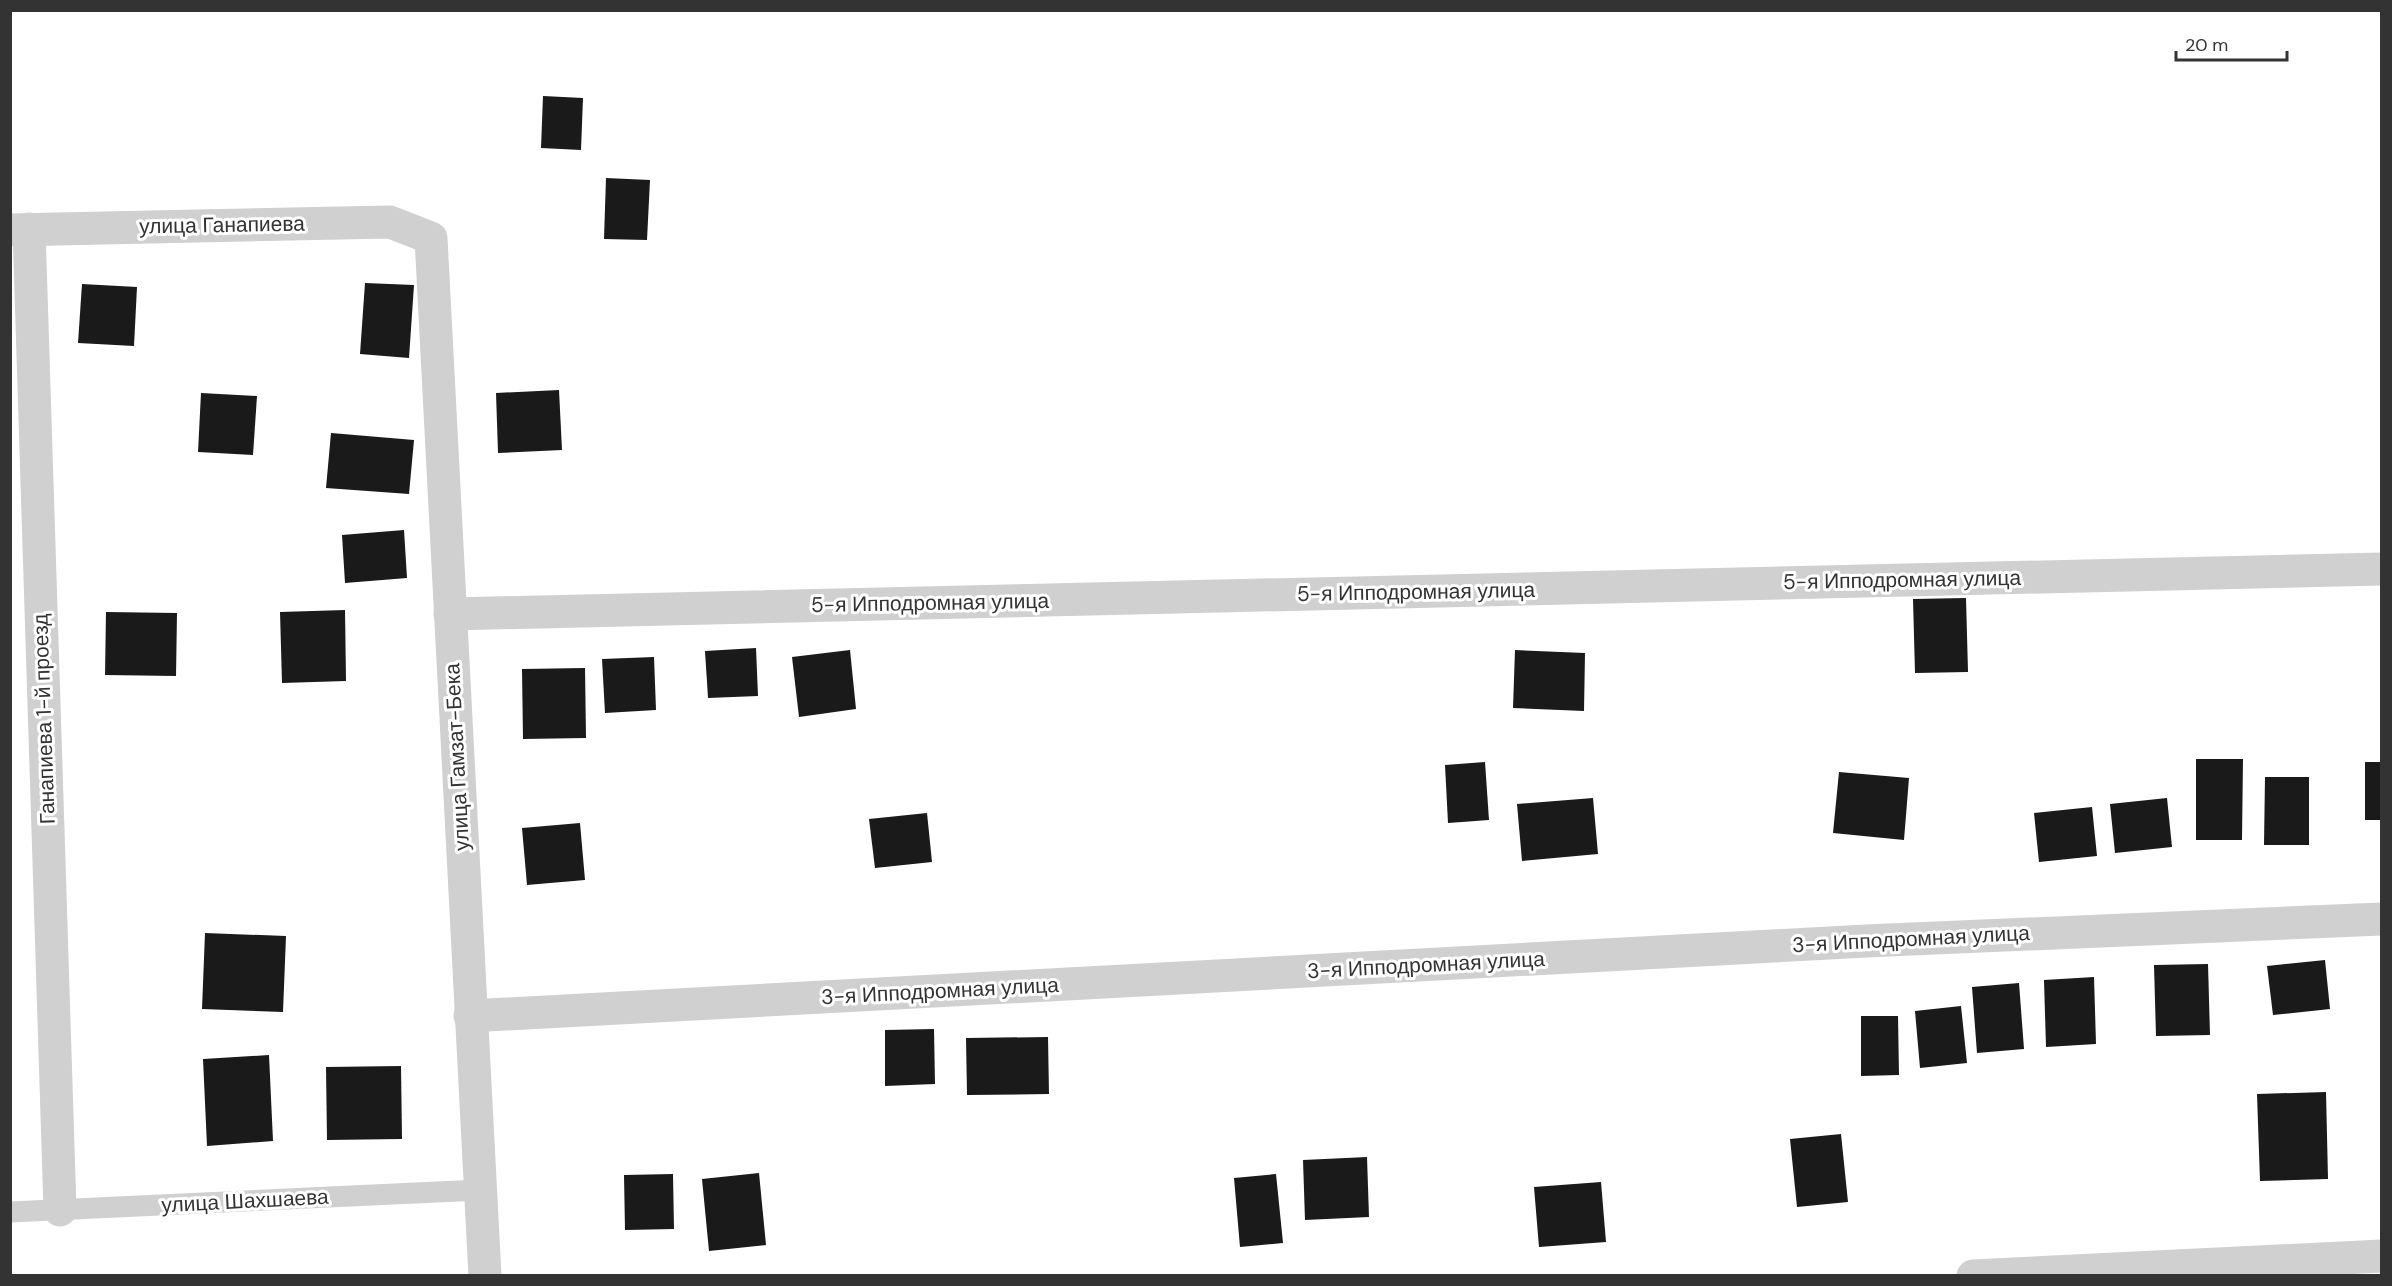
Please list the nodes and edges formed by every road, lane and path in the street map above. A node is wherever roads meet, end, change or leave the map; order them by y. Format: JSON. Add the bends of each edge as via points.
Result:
{"nodes":[{"id":1,"x":20,"y":230,"type":"edge"},
{"id":2,"x":431,"y":238,"type":"joint"},
{"id":3,"x":2382,"y":569,"type":"edge"},
{"id":4,"x":450,"y":614,"type":"junction"},
{"id":5,"x":2382,"y":919,"type":"edge"},
{"id":6,"x":470,"y":1016,"type":"junction"},
{"id":7,"x":480,"y":1190,"type":"junction"},
{"id":8,"x":60,"y":1210,"type":"junction"},
{"id":9,"x":10,"y":1212,"type":"edge"},
{"id":10,"x":2382,"y":1256,"type":"edge"},
{"id":11,"x":485,"y":1275,"type":"edge"},
{"id":12,"x":1973,"y":1275,"type":"edge"}],
"edges":[{"from":1,"to":2,"type":"street","name":"улица Ганапиева","via":[[390,222]]},
{"from":1,"to":8,"type":"street","name":"Ганапиева 1-й проезд"},
{"from":2,"to":4,"type":"street","name":"улица Гамзат-Бека"},
{"from":3,"to":4,"type":"street","name":"5-я Ипподромная улица"},
{"from":4,"to":6,"type":"street","name":"улица Гамзат-Бека"},
{"from":5,"to":6,"type":"street","name":"3-я Ипподромная улица","via":[[1854,942]]},
{"from":6,"to":7,"type":"street","name":"улица Гамзат-Бека"},
{"from":7,"to":8,"type":"lane","name":"улица Шахшаева"},
{"from":7,"to":11,"type":"street","name":"улица Гамзат-Бека"},
{"from":8,"to":9,"type":"lane","name":"улица Шахшаева"},
{"from":10,"to":12,"type":"street"}]}
